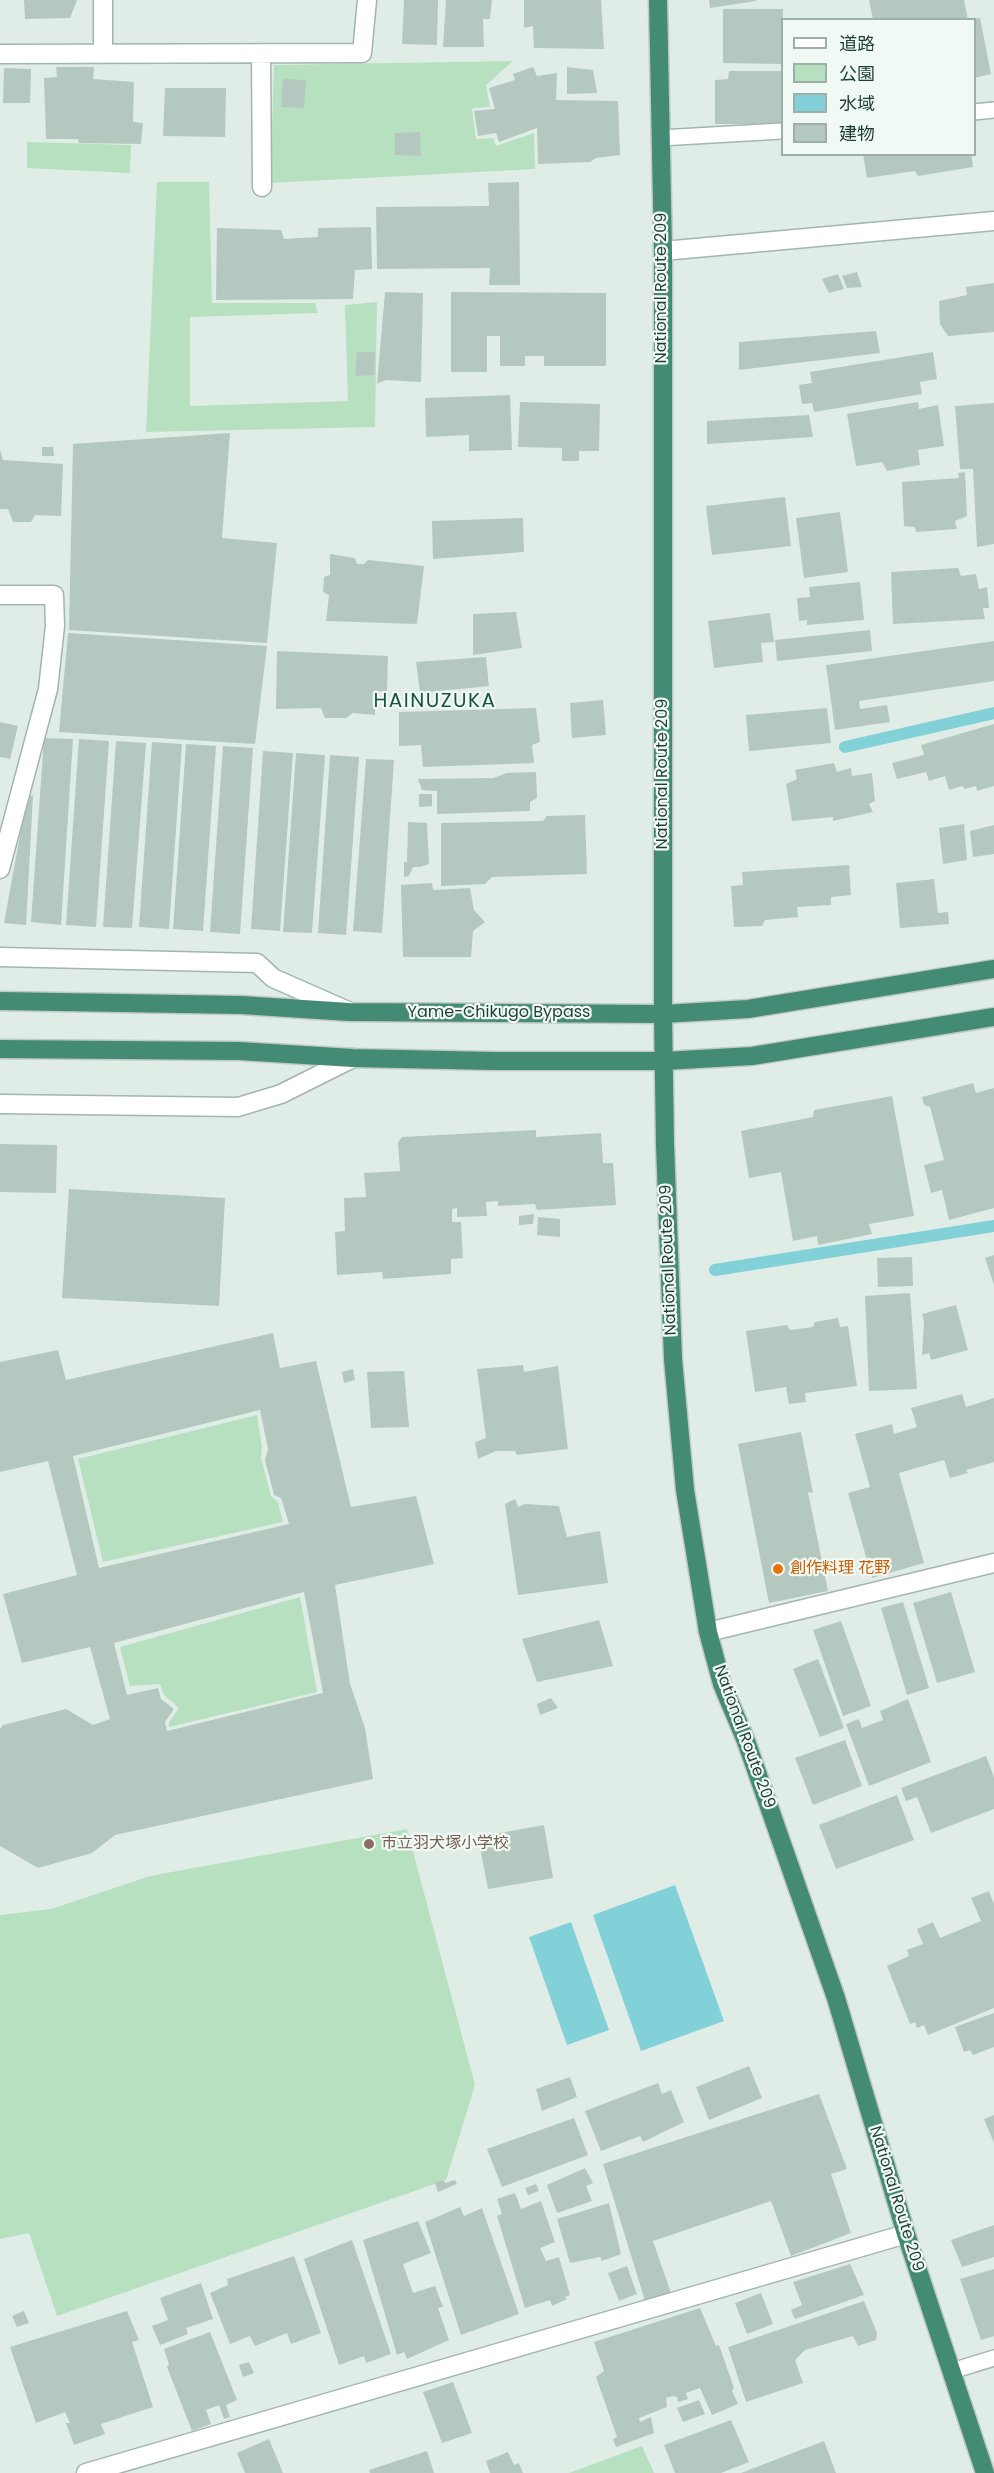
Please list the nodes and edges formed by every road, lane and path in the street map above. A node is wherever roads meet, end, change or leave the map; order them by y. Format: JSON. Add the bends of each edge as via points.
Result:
{"nodes":[{"id":1,"x":103,"y":0,"type":"edge"},
{"id":2,"x":367,"y":0,"type":"edge"},
{"id":3,"x":658,"y":0,"type":"edge"},
{"id":4,"x":0,"y":54,"type":"edge"},
{"id":5,"x":103,"y":54,"type":"junction"},
{"id":6,"x":261,"y":54,"type":"junction"},
{"id":7,"x":994,"y":110,"type":"edge"},
{"id":8,"x":976,"y":112,"type":"edge"},
{"id":9,"x":781,"y":131,"type":"edge"},
{"id":10,"x":660,"y":138,"type":"junction"},
{"id":11,"x":262,"y":186,"type":"dead end"},
{"id":12,"x":994,"y":221,"type":"edge"},
{"id":13,"x":663,"y":251,"type":"junction"},
{"id":14,"x":0,"y":596,"type":"edge"},
{"id":15,"x":0,"y":869,"type":"edge"},
{"id":16,"x":0,"y":957,"type":"edge"},
{"id":17,"x":994,"y":969,"type":"edge"},
{"id":18,"x":0,"y":1001,"type":"edge"},
{"id":19,"x":349,"y":1012,"type":"junction"},
{"id":20,"x":663,"y":1014,"type":"junction"},
{"id":21,"x":994,"y":1017,"type":"edge"},
{"id":22,"x":0,"y":1049,"type":"edge"},
{"id":23,"x":353,"y":1058,"type":"junction"},
{"id":24,"x":664,"y":1061,"type":"junction"},
{"id":25,"x":0,"y":1104,"type":"edge"},
{"id":26,"x":994,"y":1563,"type":"edge"},
{"id":27,"x":708,"y":1632,"type":"junction"},
{"id":28,"x":906,"y":2234,"type":"junction"},
{"id":29,"x":994,"y":2358,"type":"edge"},
{"id":30,"x":952,"y":2371,"type":"junction"},
{"id":31,"x":86,"y":2473,"type":"edge"},
{"id":32,"x":985,"y":2473,"type":"edge"}],
"edges":[{"from":1,"to":5,"type":"street"},
{"from":2,"to":6,"type":"street","via":[[362,53]]},
{"from":3,"to":10,"type":"highway","name":"National Route 209"},
{"from":4,"to":5,"type":"street"},
{"from":5,"to":6,"type":"street"},
{"from":6,"to":11,"type":"street"},
{"from":7,"to":8,"type":"lane"},
{"from":9,"to":10,"type":"lane"},
{"from":10,"to":13,"type":"highway","name":"National Route 209"},
{"from":12,"to":13,"type":"street"},
{"from":13,"to":20,"type":"highway","name":"National Route 209"},
{"from":14,"to":15,"type":"street","via":[[54,595],[55,626],[48,689]]},
{"from":16,"to":19,"type":"street","via":[[258,963],[273,978]]},
{"from":17,"to":20,"type":"highway","name":"Yame-Chikugo Bypass","via":[[748,1009]]},
{"from":18,"to":19,"type":"highway","name":"Yame-Chikugo Bypass","via":[[241,1005]]},
{"from":19,"to":20,"type":"highway","name":"Yame-Chikugo Bypass"},
{"from":20,"to":24,"type":"highway","name":"National Route 209"},
{"from":21,"to":24,"type":"highway","via":[[752,1056]]},
{"from":22,"to":23,"type":"highway","via":[[239,1052]]},
{"from":23,"to":24,"type":"highway"},
{"from":23,"to":25,"type":"street","via":[[281,1094],[238,1107]]},
{"from":24,"to":27,"type":"highway","name":"National Route 209","via":[[673,1359],[685,1490]]},
{"from":26,"to":27,"type":"street"},
{"from":27,"to":28,"type":"highway","name":"National Route 209","via":[[722,1684],[746,1741],[836,1998]]},
{"from":28,"to":30,"type":"highway","name":"National Route 209"},
{"from":28,"to":31,"type":"street"},
{"from":29,"to":30,"type":"lane"},
{"from":30,"to":32,"type":"highway","name":"National Route 209"}]}
